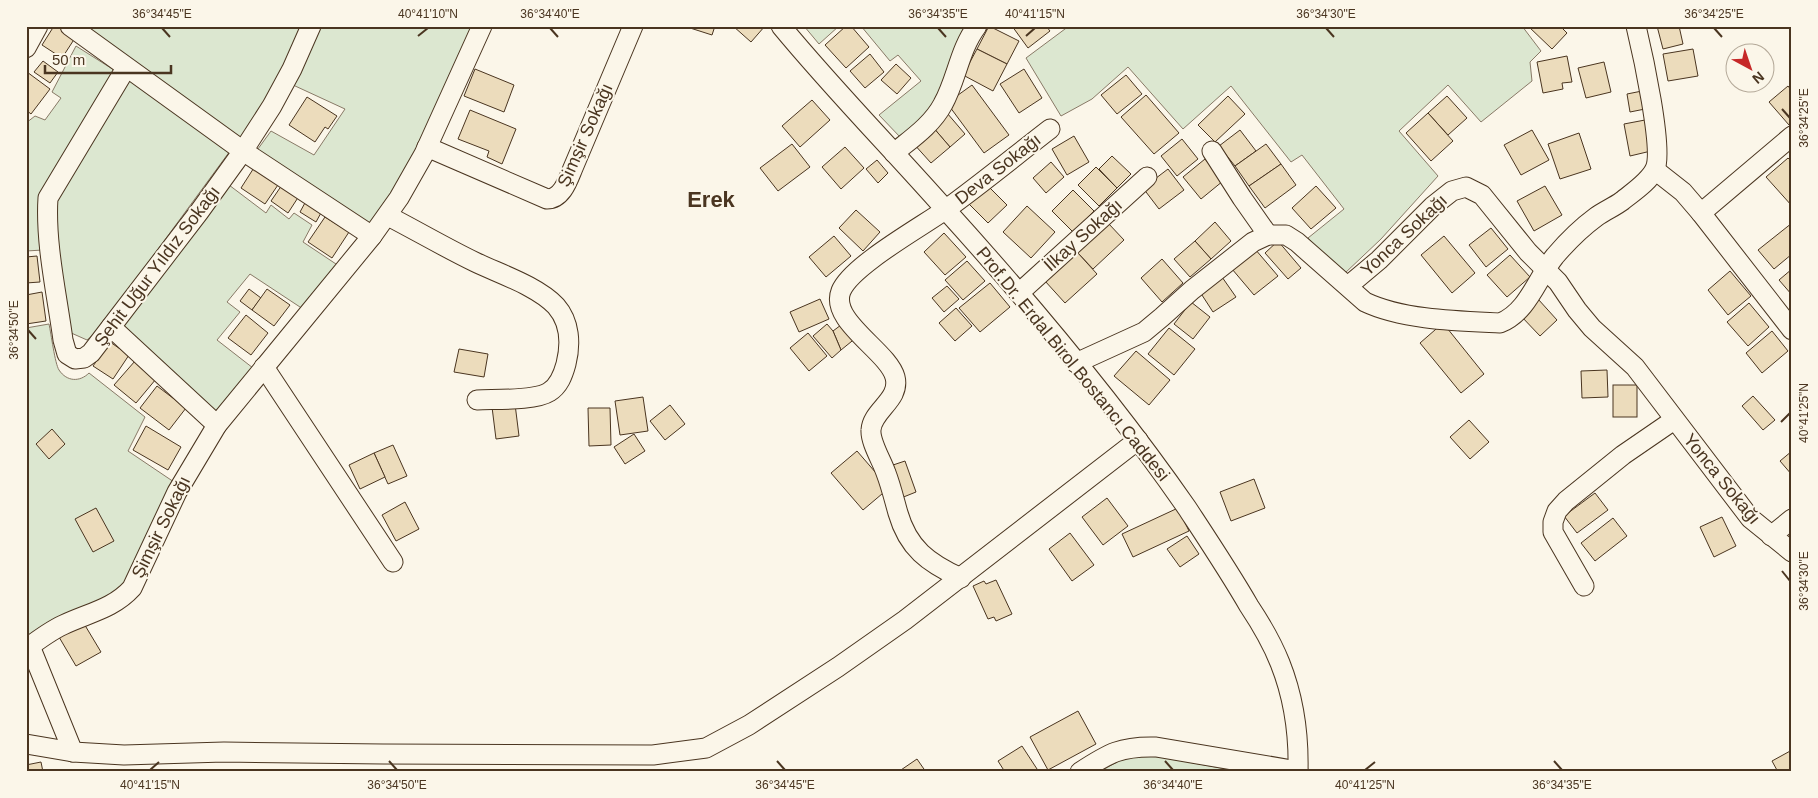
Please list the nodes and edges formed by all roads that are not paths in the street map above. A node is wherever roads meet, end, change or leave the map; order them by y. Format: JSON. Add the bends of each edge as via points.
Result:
{"nodes":[{"id":1,"x":38,"y":26,"type":"edge"},
{"id":2,"x":70,"y":26,"type":"edge"},
{"id":3,"x":311,"y":26,"type":"edge"},
{"id":4,"x":482,"y":26,"type":"edge"},
{"id":5,"x":633,"y":26,"type":"edge"},
{"id":6,"x":781,"y":26,"type":"edge"},
{"id":7,"x":977,"y":26,"type":"edge"},
{"id":8,"x":1636,"y":26,"type":"edge"},
{"id":9,"x":26,"y":48,"type":"edge"},
{"id":10,"x":126,"y":68,"type":"junction"},
{"id":11,"x":1050,"y":129,"type":"dead end"},
{"id":12,"x":1792,"y":136,"type":"edge"},
{"id":13,"x":427,"y":147,"type":"junction"},
{"id":14,"x":243,"y":150,"type":"junction"},
{"id":15,"x":1212,"y":151,"type":"dead end"},
{"id":16,"x":894,"y":153,"type":"junction"},
{"id":17,"x":1655,"y":170,"type":"junction"},
{"id":18,"x":1147,"y":177,"type":"dead end"},
{"id":19,"x":946,"y":209,"type":"junction"},
{"id":20,"x":1701,"y":213,"type":"junction"},
{"id":21,"x":388,"y":216,"type":"junction"},
{"id":22,"x":1268,"y":235,"type":"junction"},
{"id":23,"x":372,"y":236,"type":"junction"},
{"id":24,"x":1546,"y":270,"type":"junction"},
{"id":25,"x":1348,"y":286,"type":"junction"},
{"id":26,"x":1019,"y":293,"type":"junction"},
{"id":27,"x":111,"y":327,"type":"junction"},
{"id":28,"x":1792,"y":330,"type":"edge"},
{"id":29,"x":1076,"y":363,"type":"junction"},
{"id":30,"x":264,"y":367,"type":"junction"},
{"id":31,"x":477,"y":400,"type":"dead end"},
{"id":32,"x":1674,"y":420,"type":"junction"},
{"id":33,"x":217,"y":425,"type":"junction"},
{"id":34,"x":1138,"y":440,"type":"junction"},
{"id":35,"x":1792,"y":520,"type":"edge"},
{"id":36,"x":1771,"y":536,"type":"junction"},
{"id":37,"x":1792,"y":552,"type":"edge"},
{"id":38,"x":393,"y":562,"type":"dead end"},
{"id":39,"x":960,"y":578,"type":"junction"},
{"id":40,"x":1584,"y":586,"type":"dead end"},
{"id":41,"x":28,"y":647,"type":"edge"},
{"id":42,"x":26,"y":744,"type":"edge"},
{"id":43,"x":73,"y":752,"type":"junction"},
{"id":44,"x":1080,"y":772,"type":"edge"},
{"id":45,"x":1298,"y":772,"type":"edge"}],
"edges":[{"from":1,"to":9,"type":"street"},
{"from":2,"to":10,"type":"street"},
{"from":3,"to":14,"type":"street","name":"Şehit Uğur Yıldız Sokağı","via":[[272,106]]},
{"from":4,"to":13,"type":"street","name":"Şimşir Sokağı"},
{"from":5,"to":13,"type":"street","name":"Şimşir Sokağı","via":[[565,186],[553,199]]},
{"from":6,"to":16,"type":"street","name":"Prof.Dr. Erdal Birol Bostancı Caddesi"},
{"from":7,"to":16,"type":"street","via":[[965,45],[938,112]]},
{"from":8,"to":17,"type":"street","via":[[1653,116],[1658,160]]},
{"from":10,"to":14,"type":"street"},
{"from":10,"to":27,"type":"street","name":"Şehit Uğur Yıldız Sokağı","via":[[48,198],[47,214],[67,354],[75,359],[84,358]]},
{"from":11,"to":19,"type":"street","name":"Deva Sokağı"},
{"from":12,"to":20,"type":"street"},
{"from":13,"to":21,"type":"street","name":"Şimşir Sokağı"},
{"from":14,"to":23,"type":"street"},
{"from":14,"to":27,"type":"street","name":"Şehit Uğur Yıldız Sokağı"},
{"from":15,"to":22,"type":"street"},
{"from":16,"to":19,"type":"street","name":"Prof.Dr. Erdal Birol Bostancı Caddesi"},
{"from":17,"to":20,"type":"street"},
{"from":17,"to":24,"type":"street","name":"Yonca Sokağı","via":[[1620,203],[1578,231]]},
{"from":18,"to":26,"type":"street","name":"İlkay Sokağı"},
{"from":19,"to":26,"type":"street","name":"Prof.Dr. Erdal Birol Bostancı Caddesi"},
{"from":19,"to":39,"type":"street","name":"Deva Sokağı","via":[[860,268],[841,290],[840,299],[844,315],[896,378],[892,397],[870,429],[904,530],[922,555],[940,569]]},
{"from":20,"to":28,"type":"street"},
{"from":21,"to":23,"type":"street","name":"Şimşir Sokağı"},
{"from":21,"to":31,"type":"street","via":[[527,286],[549,300],[561,314],[569,337],[569,352],[557,385],[549,392],[529,397]]},
{"from":22,"to":25,"type":"street","name":"Yonca Sokağı","via":[[1286,235],[1297,242]]},
{"from":22,"to":29,"type":"street","via":[[1252,242],[1225,262],[1144,332]]},
{"from":23,"to":30,"type":"street","name":"Şimşir Sokağı"},
{"from":24,"to":25,"type":"street","name":"Yonca Sokağı","via":[[1519,310],[1500,323],[1402,315],[1365,302]]},
{"from":24,"to":25,"type":"street","name":"Yonca Sokağı","via":[[1482,195],[1466,187],[1452,191],[1433,206]]},
{"from":24,"to":32,"type":"street","name":"Yonca Sokağı","via":[[1592,328],[1635,366]]},
{"from":26,"to":29,"type":"street","name":"Prof.Dr. Erdal Birol Bostancı Caddesi"},
{"from":27,"to":33,"type":"street"},
{"from":29,"to":34,"type":"street","name":"Prof.Dr. Erdal Birol Bostancı Caddesi"},
{"from":30,"to":33,"type":"street","name":"Şimşir Sokağı"},
{"from":30,"to":38,"type":"street"},
{"from":32,"to":36,"type":"street","name":"Yonca Sokağı","via":[[1750,518]]},
{"from":32,"to":40,"type":"street","name":"Yonca Sokağı","via":[[1623,455],[1557,511],[1554,532]]},
{"from":33,"to":41,"type":"street","name":"Şimşir Sokağı","via":[[177,492],[132,588],[109,606],[63,625]]},
{"from":34,"to":39,"type":"street"},
{"from":34,"to":45,"type":"street","name":"Prof.Dr. Erdal Birol Bostancı Caddesi","via":[[1204,534],[1267,635],[1291,696],[1299,746]]},
{"from":35,"to":36,"type":"street","name":"Yonca Sokağı"},
{"from":36,"to":37,"type":"street","name":"Yonca Sokağı"},
{"from":39,"to":43,"type":"street","via":[[838,667],[749,726],[706,748],[653,755],[583,756],[233,752],[124,755]]},
{"from":41,"to":43,"type":"street"},
{"from":42,"to":43,"type":"street"},
{"from":44,"to":45,"type":"street","via":[[1114,751],[1134,747],[1156,747]]}]}
